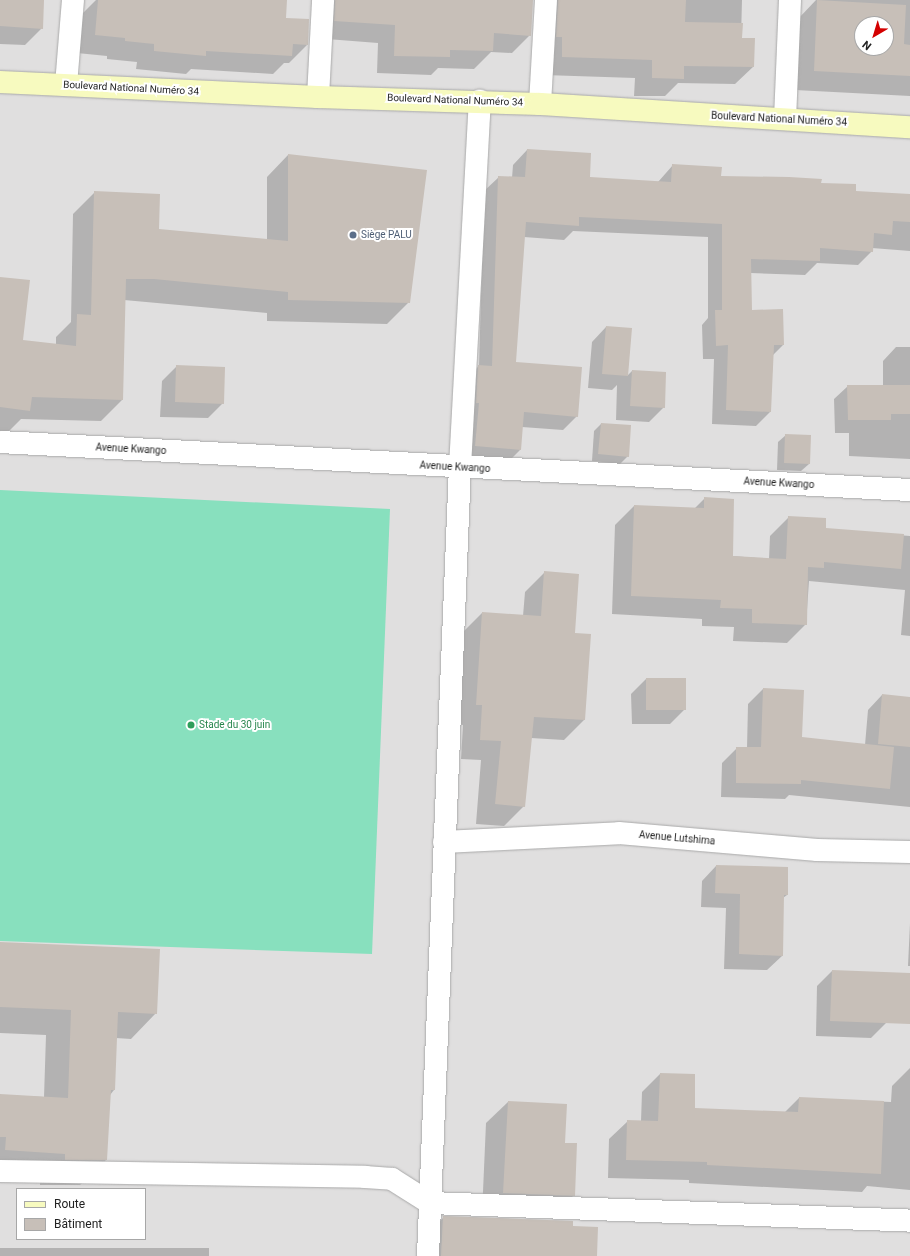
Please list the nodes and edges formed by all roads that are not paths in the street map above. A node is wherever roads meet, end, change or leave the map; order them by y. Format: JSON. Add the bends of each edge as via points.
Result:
{"nodes":[{"id":1,"x":72,"y":0,"type":"edge"},
{"id":2,"x":322,"y":0,"type":"edge"},
{"id":3,"x":546,"y":0,"type":"edge"},
{"id":4,"x":790,"y":0,"type":"edge"},
{"id":5,"x":0,"y":82,"type":"edge"},
{"id":6,"x":66,"y":85,"type":"junction"},
{"id":7,"x":318,"y":98,"type":"junction"},
{"id":8,"x":480,"y":101,"type":"junction"},
{"id":9,"x":540,"y":104,"type":"junction"},
{"id":10,"x":785,"y":119,"type":"junction"},
{"id":11,"x":910,"y":126,"type":"edge"},
{"id":12,"x":0,"y":442,"type":"edge"},
{"id":13,"x":460,"y":467,"type":"junction"},
{"id":14,"x":910,"y":490,"type":"edge"},
{"id":15,"x":444,"y":842,"type":"junction"},
{"id":16,"x":910,"y":852,"type":"edge"},
{"id":17,"x":0,"y":1171,"type":"edge"},
{"id":18,"x":430,"y":1203,"type":"junction"},
{"id":19,"x":910,"y":1221,"type":"edge"},
{"id":20,"x":428,"y":1256,"type":"edge"}],
"edges":[{"from":1,"to":6,"type":"street"},
{"from":2,"to":7,"type":"street"},
{"from":3,"to":9,"type":"street"},
{"from":4,"to":10,"type":"street"},
{"from":5,"to":6,"type":"main road","name":"Boulevard National Numéro 34"},
{"from":6,"to":7,"type":"main road","name":"Boulevard National Numéro 34"},
{"from":7,"to":8,"type":"main road","name":"Boulevard National Numéro 34"},
{"from":8,"to":9,"type":"main road","name":"Boulevard National Numéro 34"},
{"from":8,"to":13,"type":"street"},
{"from":9,"to":10,"type":"main road","name":"Boulevard National Numéro 34"},
{"from":10,"to":11,"type":"main road","name":"Boulevard National Numéro 34"},
{"from":12,"to":13,"type":"street","name":"Avenue Kwango"},
{"from":13,"to":14,"type":"street","name":"Avenue Kwango"},
{"from":13,"to":15,"type":"street"},
{"from":15,"to":16,"type":"street","name":"Avenue Lutshima","via":[[619,833],[817,850]]},
{"from":15,"to":18,"type":"street"},
{"from":17,"to":18,"type":"street","via":[[392,1179]]},
{"from":18,"to":19,"type":"street"},
{"from":18,"to":20,"type":"street"}]}
